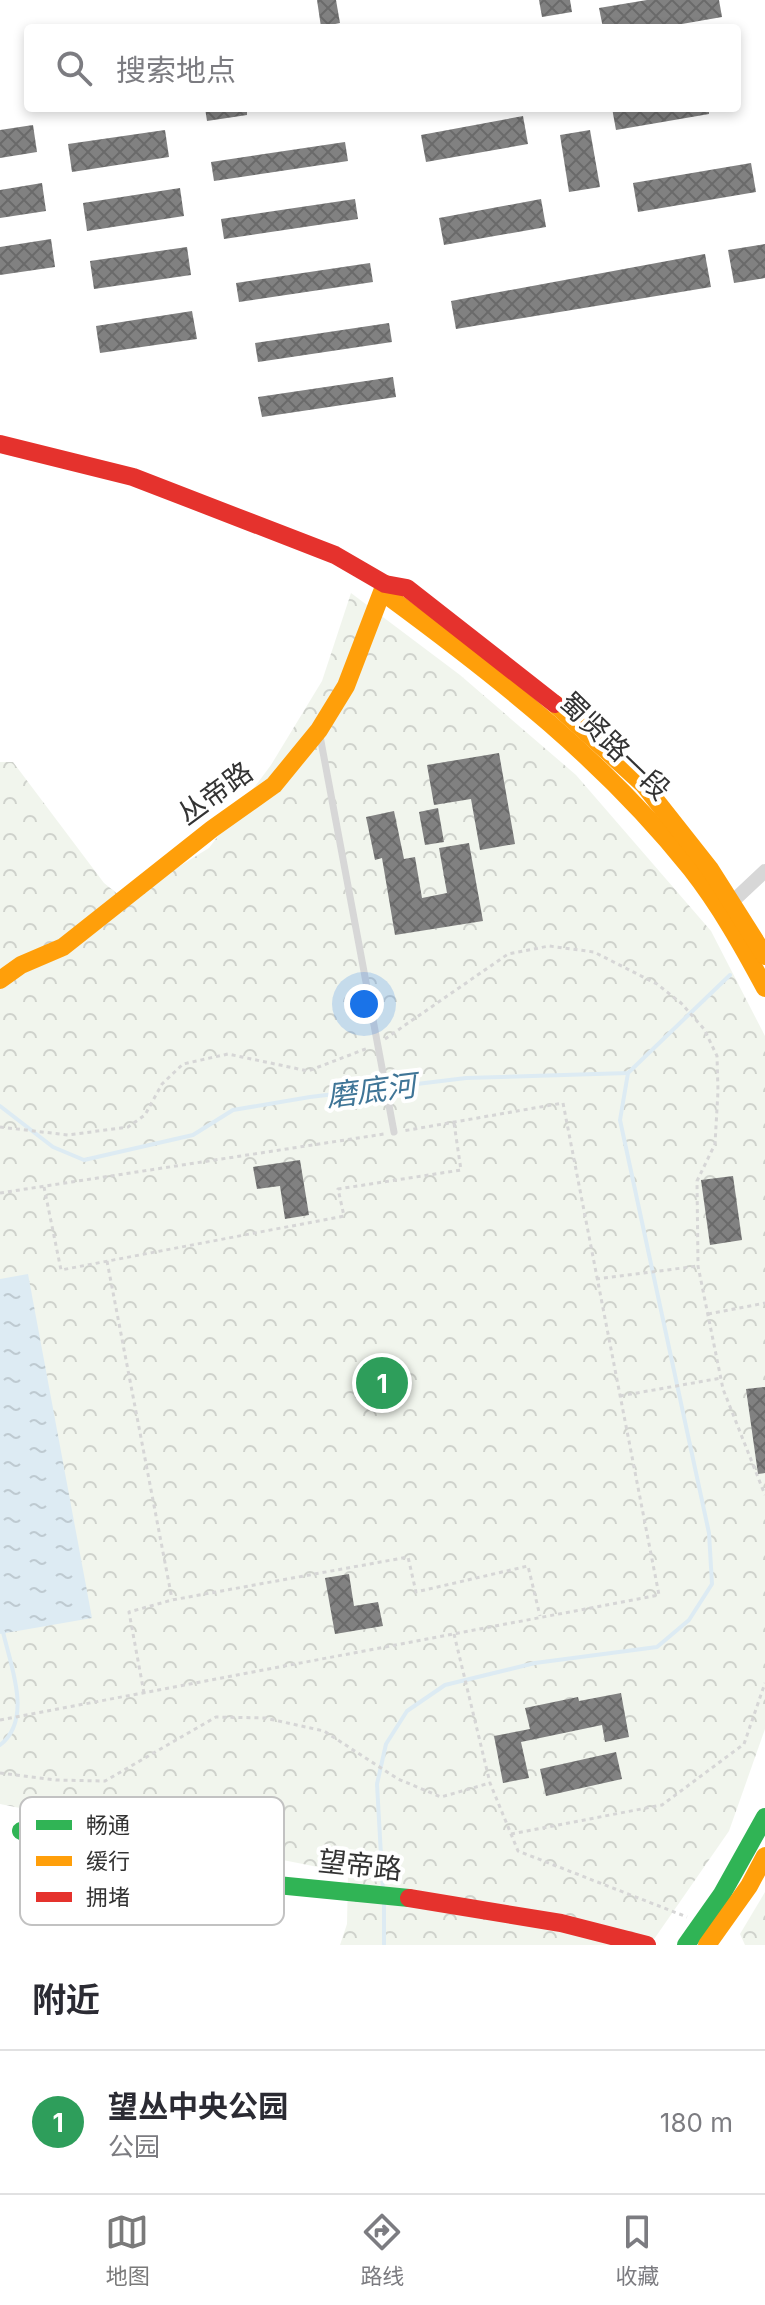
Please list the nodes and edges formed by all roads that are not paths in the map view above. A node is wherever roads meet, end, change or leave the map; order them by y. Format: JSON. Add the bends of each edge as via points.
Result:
{"nodes":[{"id":1,"x":0,"y":444,"type":"edge"},
{"id":2,"x":385,"y":584,"type":"junction"},
{"id":3,"x":319,"y":730,"type":"junction"},
{"id":4,"x":765,"y":871,"type":"edge"},
{"id":5,"x":732,"y":902,"type":"junction"},
{"id":6,"x":765,"y":956,"type":"edge"},
{"id":7,"x":0,"y":980,"type":"edge"},
{"id":8,"x":765,"y":988,"type":"edge"},
{"id":9,"x":394,"y":1132,"type":"road end"},
{"id":10,"x":765,"y":1817,"type":"edge"},
{"id":11,"x":765,"y":1856,"type":"edge"},
{"id":12,"x":284,"y":1886,"type":"edge"},
{"id":13,"x":647,"y":1945,"type":"edge"},
{"id":14,"x":686,"y":1945,"type":"edge"},
{"id":15,"x":707,"y":1945,"type":"edge"}],
"edges":[{"from":1,"to":2,"type":"street","name":"蜀贤路一段","via":[[133,477],[335,555]]},
{"from":2,"to":3,"type":"street","name":"丛帝路","via":[[346,686]]},
{"from":2,"to":5,"type":"street","name":"蜀贤路一段","via":[[407,588],[590,733],[643,784]]},
{"from":2,"to":8,"type":"street","name":"蜀贤路一段","via":[[389,597],[501,678],[652,820],[708,892]]},
{"from":3,"to":7,"type":"street","name":"丛帝路","via":[[274,785],[63,947]]},
{"from":3,"to":9,"type":"lane"},
{"from":4,"to":5,"type":"street"},
{"from":5,"to":6,"type":"street","name":"蜀贤路一段"},
{"from":10,"to":14,"type":"street"},
{"from":11,"to":15,"type":"street"},
{"from":12,"to":13,"type":"street","name":"望帝路","via":[[411,1898],[561,1923]]}]}
